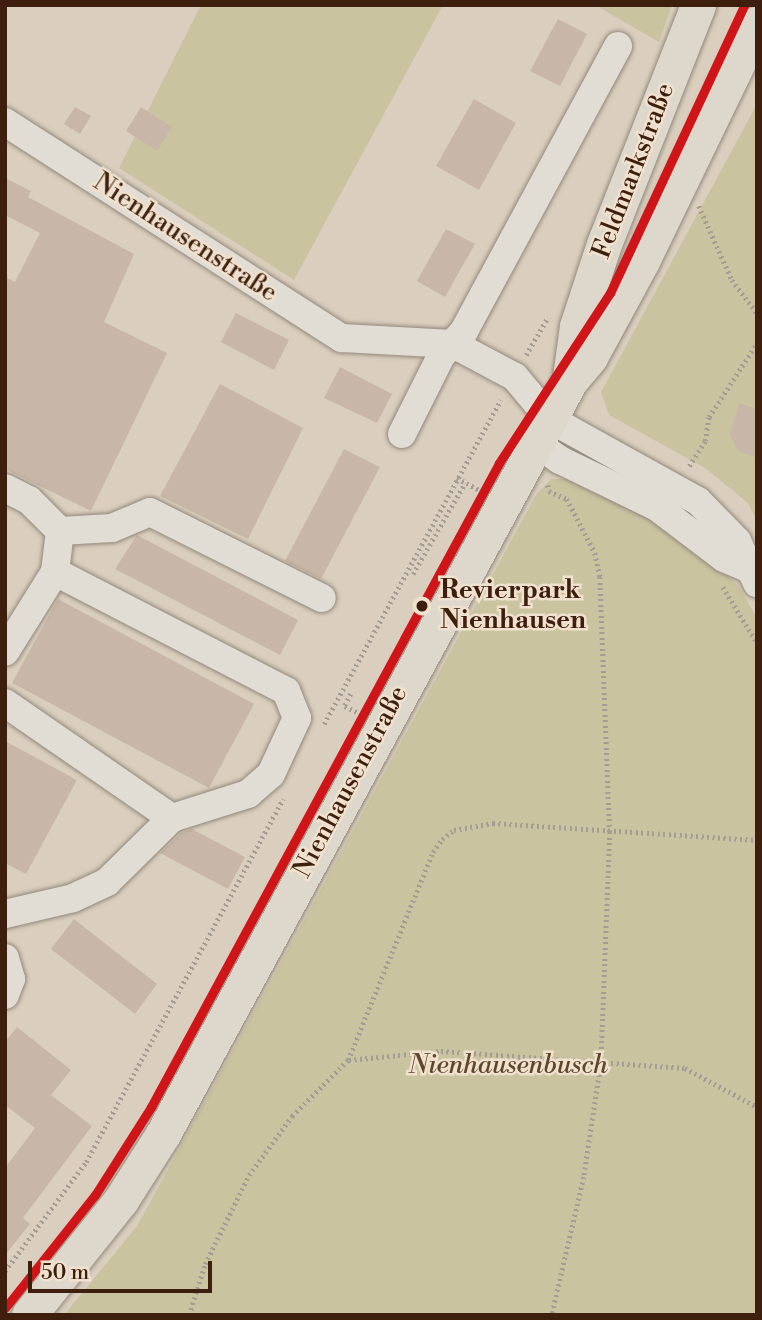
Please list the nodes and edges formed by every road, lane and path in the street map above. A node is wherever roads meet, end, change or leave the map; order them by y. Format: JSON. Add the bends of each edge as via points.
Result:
{"nodes":[{"id":1,"x":698,"y":5,"type":"edge"},
{"id":2,"x":757,"y":23,"type":"edge"},
{"id":3,"x":618,"y":46,"type":"dead end"},
{"id":4,"x":5,"y":122,"type":"edge"},
{"id":5,"x":696,"y":201,"type":"dead end"},
{"id":6,"x":757,"y":313,"type":"edge"},
{"id":7,"x":757,"y":343,"type":"edge"},
{"id":8,"x":453,"y":344,"type":"junction"},
{"id":9,"x":570,"y":381,"type":"junction"},
{"id":10,"x":543,"y":431,"type":"junction"},
{"id":11,"x":402,"y":434,"type":"dead end"},
{"id":12,"x":457,"y":478,"type":"dead end"},
{"id":13,"x":465,"y":483,"type":"junction"},
{"id":14,"x":548,"y":484,"type":"dead end"},
{"id":15,"x":675,"y":487,"type":"junction"},
{"id":16,"x":5,"y":488,"type":"edge"},
{"id":17,"x":491,"y":496,"type":"dead end"},
{"id":18,"x":60,"y":531,"type":"junction"},
{"id":19,"x":55,"y":572,"type":"junction"},
{"id":20,"x":413,"y":574,"type":"dead end"},
{"id":21,"x":752,"y":576,"type":"edge"},
{"id":22,"x":322,"y":598,"type":"dead end"},
{"id":23,"x":5,"y":652,"type":"edge"},
{"id":24,"x":5,"y":703,"type":"edge"},
{"id":25,"x":172,"y":818,"type":"junction"},
{"id":26,"x":610,"y":832,"type":"junction"},
{"id":27,"x":757,"y":839,"type":"edge"},
{"id":28,"x":5,"y":914,"type":"edge"},
{"id":29,"x":5,"y":958,"type":"edge"},
{"id":30,"x":5,"y":995,"type":"edge"},
{"id":31,"x":348,"y":1060,"type":"junction"},
{"id":32,"x":601,"y":1065,"type":"junction"},
{"id":33,"x":757,"y":1107,"type":"edge"},
{"id":34,"x":29,"y":1315,"type":"edge"},
{"id":35,"x":189,"y":1315,"type":"edge"},
{"id":36,"x":552,"y":1315,"type":"edge"}],
"edges":[{"from":1,"to":9,"type":"main road","name":"Feldmarkstraße","via":[[600,256],[572,346]]},
{"from":2,"to":9,"type":"main road","name":"Feldmarkstraße","via":[[642,261],[590,357]]},
{"from":3,"to":8,"type":"street"},
{"from":4,"to":8,"type":"street","name":"Nienhausenstraße","via":[[342,338]]},
{"from":5,"to":6,"type":"path","via":[[732,280]]},
{"from":7,"to":15,"type":"path","via":[[709,417],[705,441]]},
{"from":8,"to":10,"type":"street","name":"Nienhausenstraße","via":[[514,377]]},
{"from":8,"to":11,"type":"street","via":[[441,356]]},
{"from":9,"to":10,"type":"main road","name":"Feldmarkstraße"},
{"from":10,"to":15,"type":"street"},
{"from":10,"to":21,"type":"street","via":[[561,460],[657,507]]},
{"from":10,"to":34,"type":"main road","name":"Nienhausenstraße","via":[[163,1134],[121,1200]]},
{"from":12,"to":13,"type":"path"},
{"from":13,"to":17,"type":"path"},
{"from":13,"to":20,"type":"path"},
{"from":14,"to":26,"type":"path","via":[[549,491],[567,499],[595,553],[600,577]]},
{"from":15,"to":21,"type":"street","via":[[717,518],[737,541]]},
{"from":16,"to":18,"type":"street","via":[[30,500]]},
{"from":18,"to":19,"type":"street"},
{"from":18,"to":22,"type":"street","via":[[112,528],[150,512]]},
{"from":19,"to":23,"type":"street"},
{"from":19,"to":25,"type":"street","via":[[286,691],[297,718],[271,774],[248,794]]},
{"from":24,"to":25,"type":"street"},
{"from":25,"to":28,"type":"street","via":[[107,882],[73,898]]},
{"from":26,"to":27,"type":"path"},
{"from":26,"to":31,"type":"path","via":[[493,823],[454,830],[442,839]]},
{"from":26,"to":32,"type":"path"},
{"from":29,"to":30,"type":"street","via":[[10,979]]},
{"from":31,"to":32,"type":"path","via":[[441,1051]]},
{"from":31,"to":35,"type":"path","via":[[292,1116],[249,1175],[205,1265]]},
{"from":32,"to":33,"type":"path","via":[[685,1068]]},
{"from":32,"to":36,"type":"path","via":[[584,1177]]}]}
